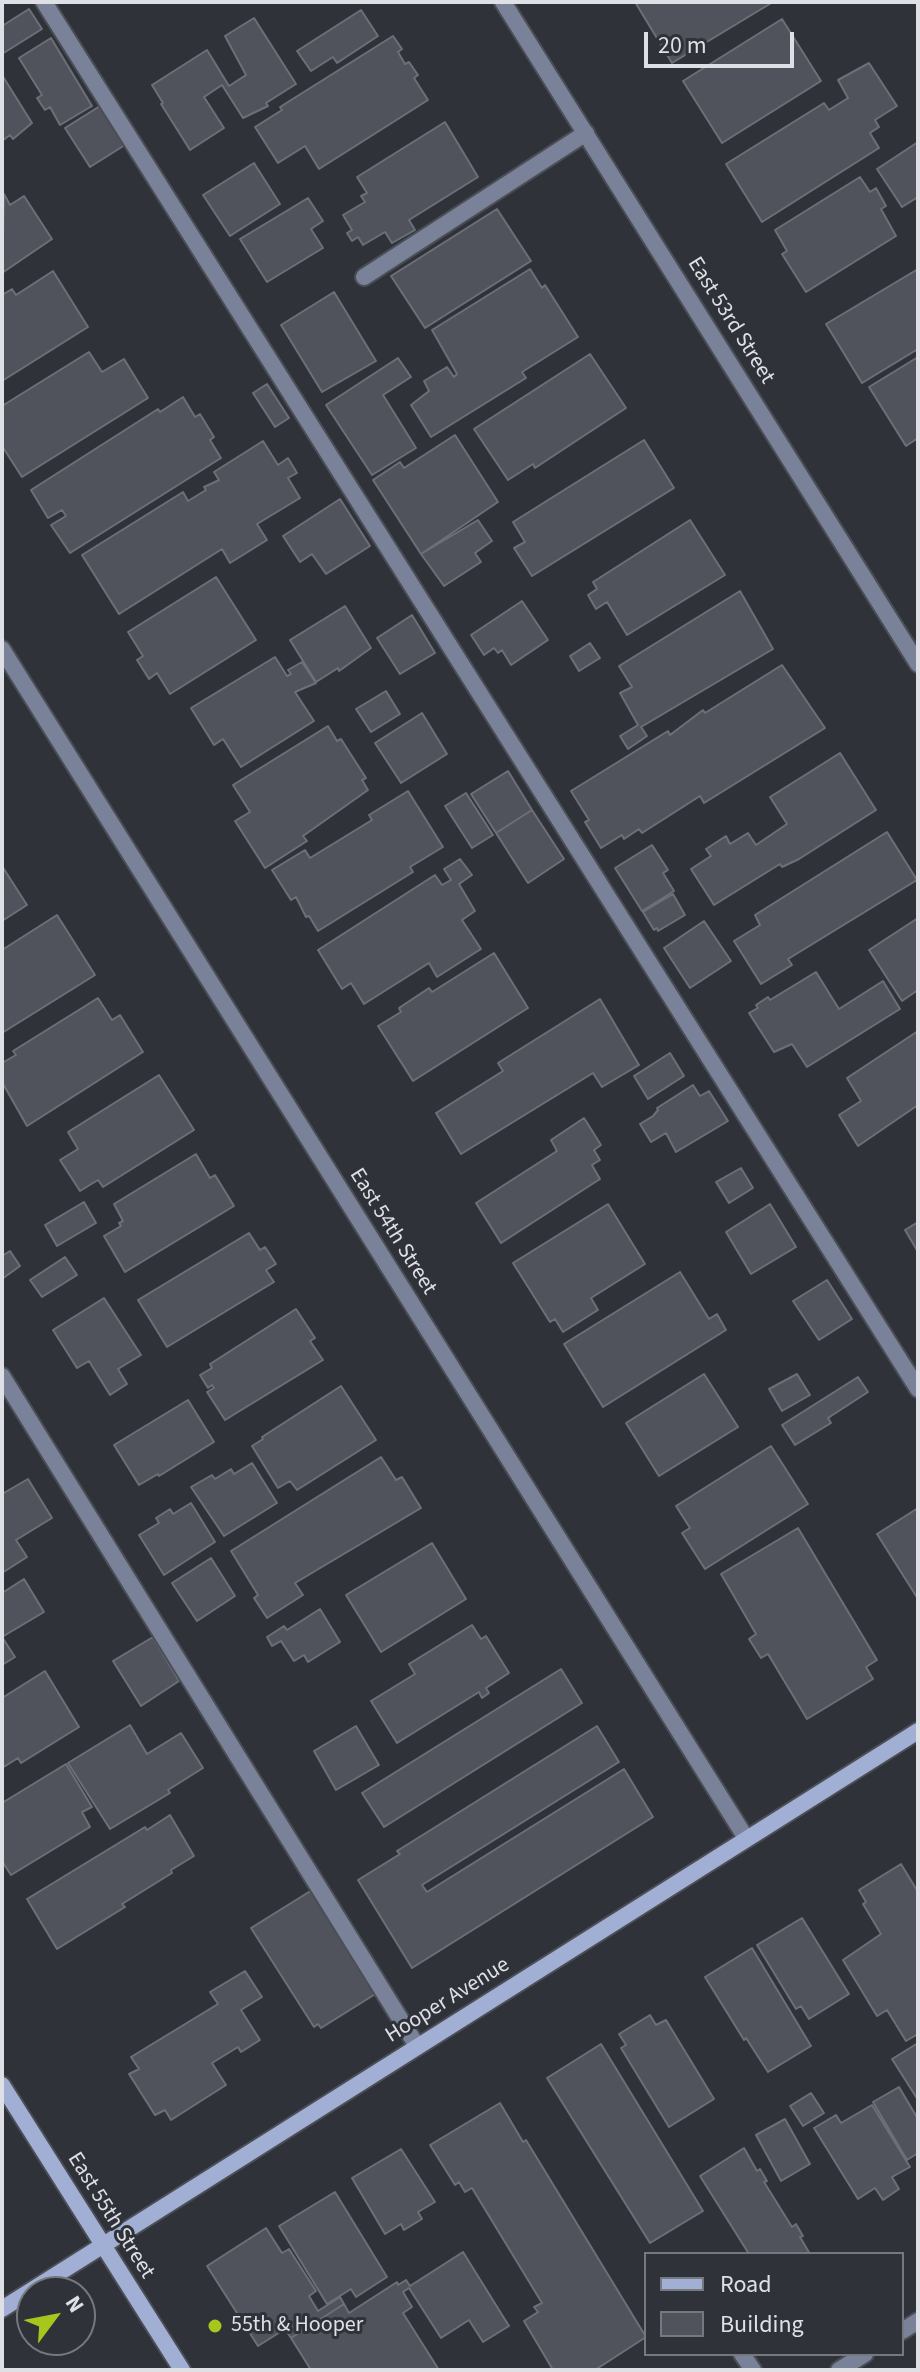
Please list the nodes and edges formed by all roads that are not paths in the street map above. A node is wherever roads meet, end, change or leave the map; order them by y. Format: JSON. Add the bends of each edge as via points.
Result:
{"nodes":[{"id":1,"x":44,"y":2,"type":"edge"},
{"id":2,"x":503,"y":2,"type":"edge"},
{"id":3,"x":586,"y":133,"type":"junction"},
{"id":4,"x":364,"y":277,"type":"dead end"},
{"id":5,"x":2,"y":649,"type":"edge"},
{"id":6,"x":918,"y":664,"type":"edge"},
{"id":7,"x":2,"y":1376,"type":"edge"},
{"id":8,"x":918,"y":1389,"type":"edge"},
{"id":9,"x":918,"y":1731,"type":"edge"},
{"id":10,"x":746,"y":1838,"type":"junction"},
{"id":11,"x":417,"y":2046,"type":"junction"},
{"id":12,"x":2,"y":2085,"type":"edge"},
{"id":13,"x":102,"y":2246,"type":"junction"},
{"id":14,"x":2,"y":2309,"type":"edge"},
{"id":15,"x":862,"y":2356,"type":"edge"},
{"id":16,"x":182,"y":2370,"type":"edge"},
{"id":17,"x":839,"y":2370,"type":"edge"}],
"edges":[{"from":1,"to":8,"type":"street"},
{"from":2,"to":3,"type":"street","name":"East 53rd Street"},
{"from":3,"to":4,"type":"street"},
{"from":3,"to":6,"type":"street","name":"East 53rd Street"},
{"from":5,"to":10,"type":"street","name":"East 54th Street"},
{"from":7,"to":11,"type":"street"},
{"from":9,"to":10,"type":"street","name":"Hooper Avenue"},
{"from":10,"to":11,"type":"street","name":"Hooper Avenue"},
{"from":11,"to":13,"type":"street","name":"Hooper Avenue"},
{"from":12,"to":13,"type":"street","name":"East 55th Street"},
{"from":13,"to":14,"type":"street","name":"Hooper Avenue"},
{"from":13,"to":16,"type":"street","name":"East 55th Street"},
{"from":15,"to":17,"type":"street"}]}
